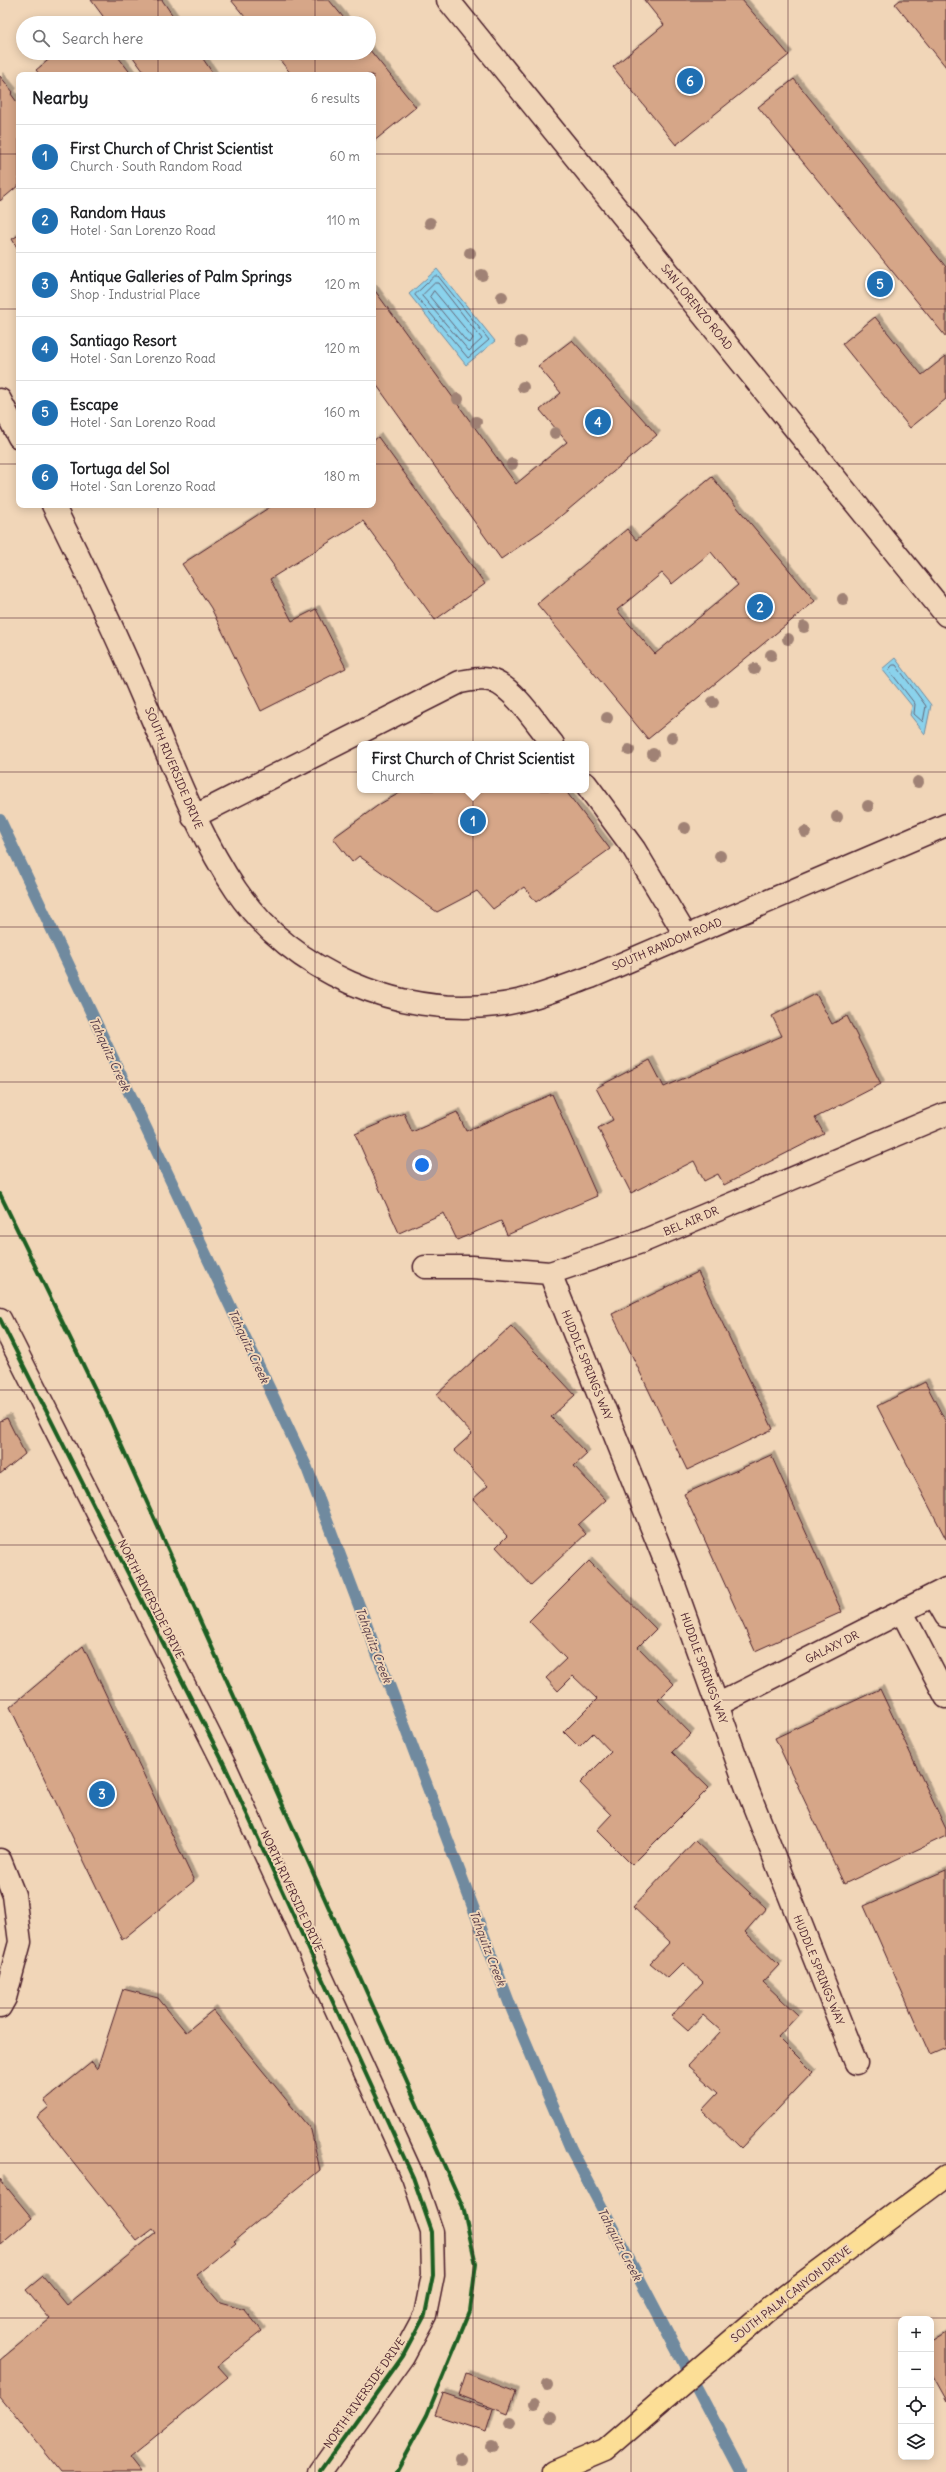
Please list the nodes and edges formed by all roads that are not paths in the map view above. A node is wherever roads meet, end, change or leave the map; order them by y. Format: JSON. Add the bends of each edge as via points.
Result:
{"nodes":[{"id":1,"x":448,"y":0,"type":"edge"},
{"id":2,"x":0,"y":400,"type":"edge"},
{"id":3,"x":16,"y":431,"type":"edge"},
{"id":4,"x":54,"y":508,"type":"edge"},
{"id":5,"x":946,"y":615,"type":"edge"},
{"id":6,"x":551,"y":741,"type":"edge"},
{"id":7,"x":589,"y":788,"type":"edge"},
{"id":8,"x":193,"y":817,"type":"junction"},
{"id":9,"x":946,"y":825,"type":"edge"},
{"id":10,"x":686,"y":936,"type":"junction"},
{"id":11,"x":376,"y":993,"type":"joint"},
{"id":12,"x":946,"y":1114,"type":"edge"},
{"id":13,"x":425,"y":1267,"type":"dead end"},
{"id":14,"x":550,"y":1273,"type":"junction"},
{"id":15,"x":0,"y":1319,"type":"edge"},
{"id":16,"x":940,"y":1592,"type":"edge"},
{"id":17,"x":902,"y":1612,"type":"junction"},
{"id":18,"x":946,"y":1616,"type":"edge"},
{"id":19,"x":946,"y":1697,"type":"edge"},
{"id":20,"x":717,"y":1705,"type":"junction"},
{"id":21,"x":0,"y":1860,"type":"edge"},
{"id":22,"x":0,"y":2007,"type":"edge"},
{"id":23,"x":856,"y":2063,"type":"dead end"},
{"id":24,"x":946,"y":2176,"type":"edge"},
{"id":25,"x":605,"y":2450,"type":"junction"},
{"id":26,"x":320,"y":2472,"type":"edge"},
{"id":27,"x":553,"y":2472,"type":"edge"},
{"id":28,"x":592,"y":2472,"type":"edge"}],
"edges":[{"from":1,"to":5,"type":"street","name":"SAN LORENZO ROAD"},
{"from":2,"to":3,"type":"street"},
{"from":4,"to":8,"type":"street","name":"SOUTH RIVERSIDE DRIVE","via":[[112,629]]},
{"from":6,"to":8,"type":"street","via":[[504,688],[494,681],[472,679],[460,682]]},
{"from":7,"to":10,"type":"street","via":[[634,849]]},
{"from":8,"to":11,"type":"street","name":"SOUTH RIVERSIDE DRIVE","via":[[237,892],[283,942],[308,962],[340,979]]},
{"from":9,"to":10,"type":"street","name":"SOUTH RANDOM ROAD"},
{"from":10,"to":11,"type":"street","name":"SOUTH RANDOM ROAD","via":[[545,994],[496,1005],[451,1007]]},
{"from":12,"to":14,"type":"street","name":"BEL AIR DR","via":[[641,1242]]},
{"from":13,"to":14,"type":"street","name":"BEL AIR DR","via":[[472,1267]]},
{"from":14,"to":20,"type":"street","name":"HUDDLE SPRINGS WAY","via":[[668,1568]]},
{"from":15,"to":26,"type":"street","name":"NORTH RIVERSIDE DRIVE","via":[[224,1766],[413,2177],[432,2232],[433,2275],[425,2315],[403,2356]]},
{"from":16,"to":17,"type":"street","name":"GALAXY DR"},
{"from":16,"to":18,"type":"street"},
{"from":17,"to":19,"type":"street"},
{"from":17,"to":20,"type":"street","name":"GALAXY DR"},
{"from":20,"to":23,"type":"street","name":"HUDDLE SPRINGS WAY","via":[[748,1791]]},
{"from":21,"to":22,"type":"street","via":[[14,1895],[20,1942],[5,1998]]},
{"from":24,"to":25,"type":"main road","name":"SOUTH PALM CANYON DRIVE","via":[[771,2307]]},
{"from":25,"to":27,"type":"main road","name":"SOUTH PALM CANYON DRIVE"},
{"from":25,"to":28,"type":"main road","name":"SOUTH PALM CANYON DRIVE"}]}
